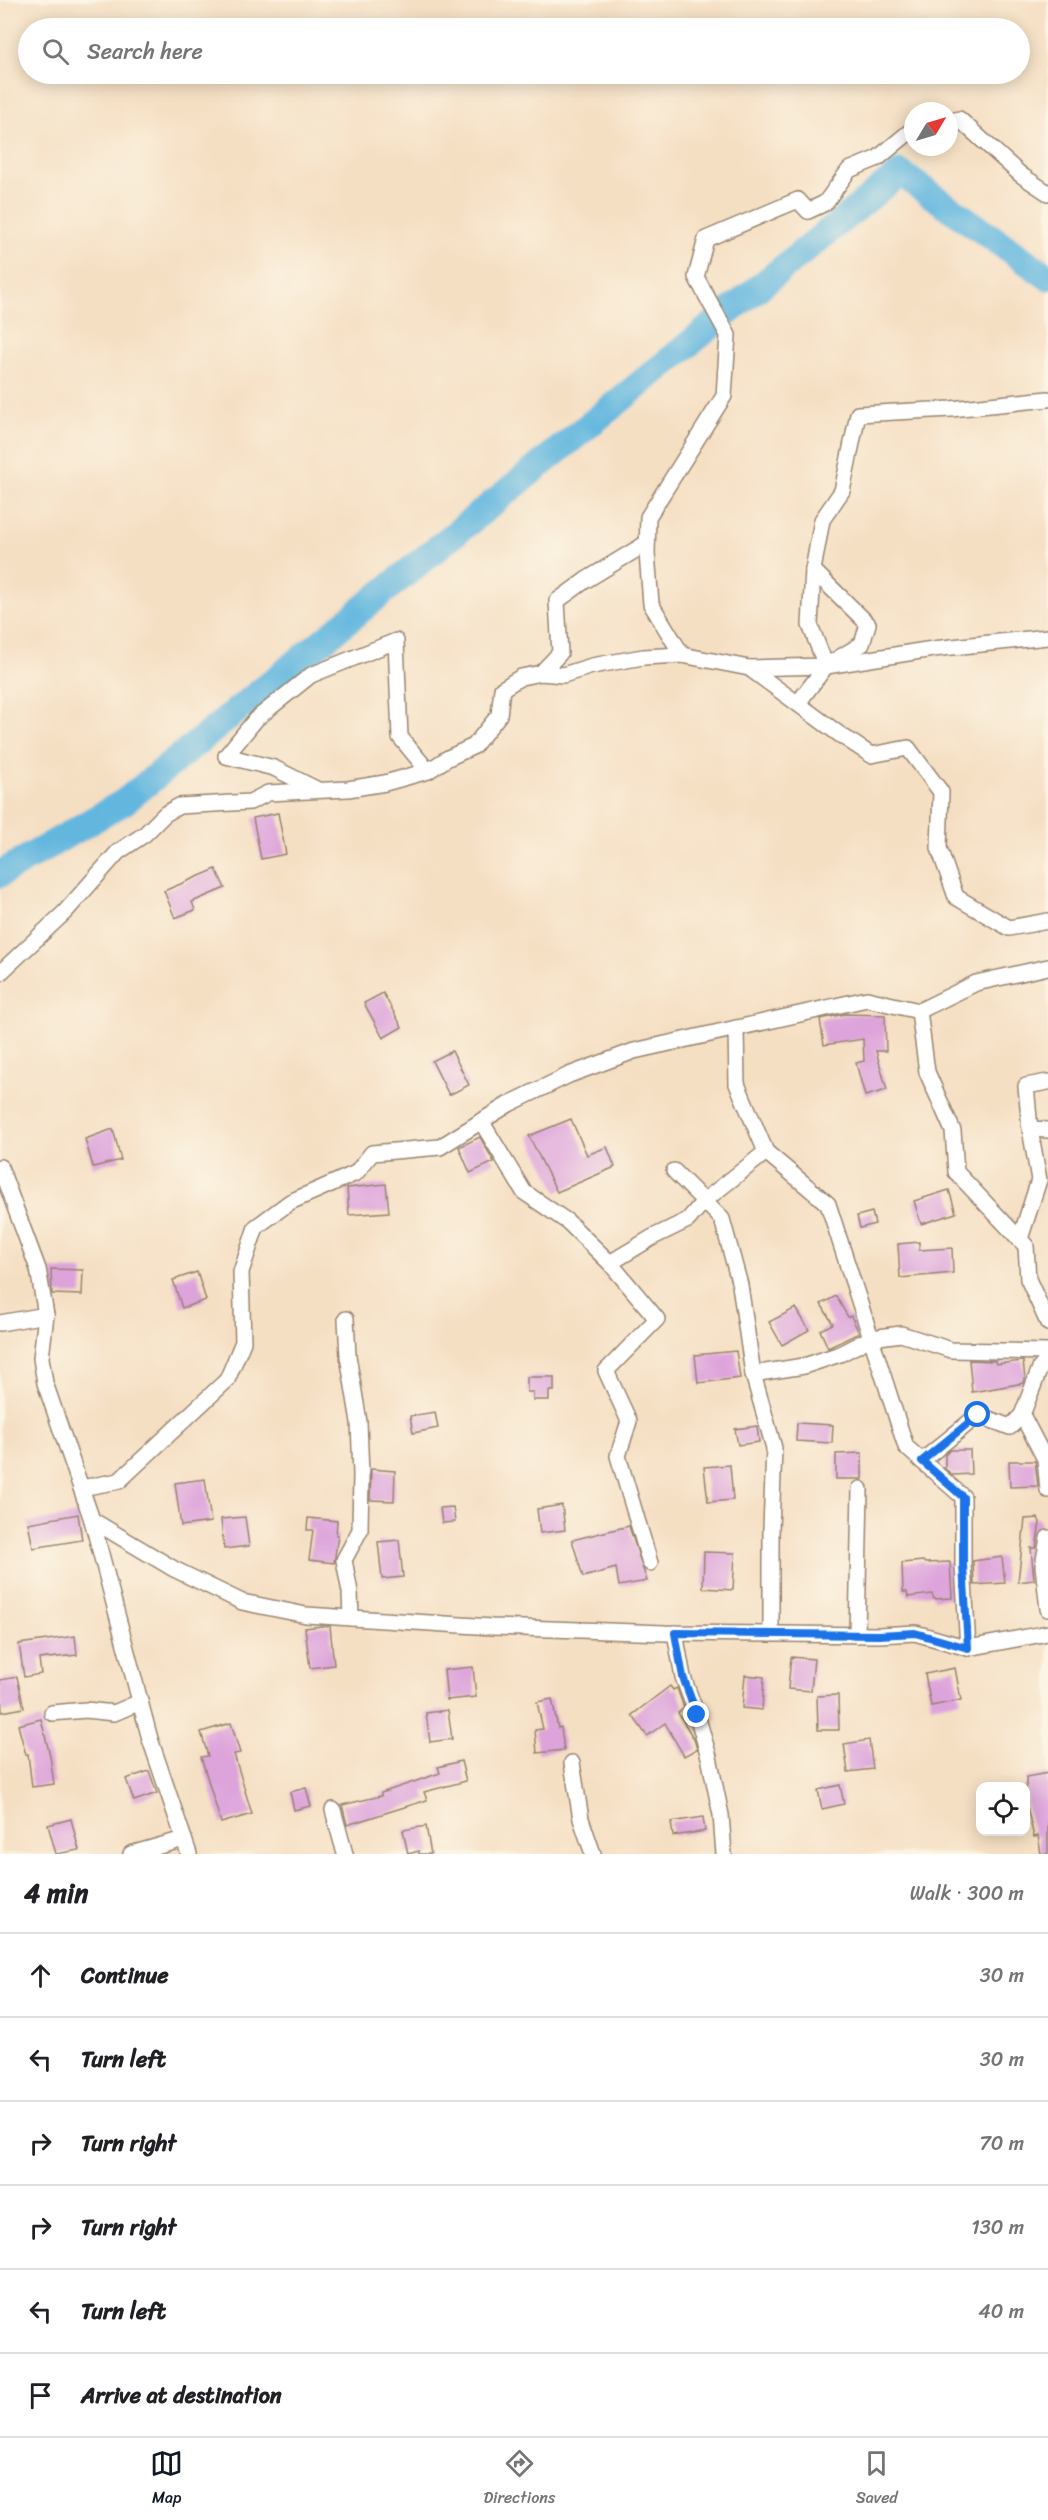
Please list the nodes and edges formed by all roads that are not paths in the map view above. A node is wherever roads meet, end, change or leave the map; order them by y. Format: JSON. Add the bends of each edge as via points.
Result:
{"nodes":[{"id":1,"x":958,"y":120,"type":"edge"},
{"id":2,"x":904,"y":136,"type":"edge"},
{"id":3,"x":1048,"y":193,"type":"edge"},
{"id":4,"x":1048,"y":399,"type":"edge"},
{"id":5,"x":647,"y":543,"type":"junction"},
{"id":6,"x":813,"y":570,"type":"junction"},
{"id":7,"x":1048,"y":637,"type":"edge"},
{"id":8,"x":682,"y":655,"type":"junction"},
{"id":9,"x":826,"y":666,"type":"junction"},
{"id":10,"x":749,"y":668,"type":"junction"},
{"id":11,"x":541,"y":673,"type":"junction"},
{"id":12,"x":798,"y":703,"type":"junction"},
{"id":13,"x":428,"y":771,"type":"junction"},
{"id":14,"x":319,"y":791,"type":"junction"},
{"id":15,"x":1048,"y":921,"type":"edge"},
{"id":16,"x":1048,"y":967,"type":"edge"},
{"id":17,"x":0,"y":974,"type":"edge"},
{"id":18,"x":919,"y":1011,"type":"junction"},
{"id":19,"x":736,"y":1028,"type":"junction"},
{"id":20,"x":1048,"y":1082,"type":"edge"},
{"id":21,"x":481,"y":1121,"type":"junction"},
{"id":22,"x":1030,"y":1129,"type":"junction"},
{"id":23,"x":1048,"y":1130,"type":"edge"},
{"id":24,"x":766,"y":1152,"type":"junction"},
{"id":25,"x":0,"y":1167,"type":"edge"},
{"id":26,"x":674,"y":1171,"type":"dead end"},
{"id":27,"x":704,"y":1201,"type":"junction"},
{"id":28,"x":1020,"y":1239,"type":"junction"},
{"id":29,"x":610,"y":1263,"type":"junction"},
{"id":30,"x":46,"y":1315,"type":"junction"},
{"id":31,"x":346,"y":1319,"type":"dead end"},
{"id":32,"x":0,"y":1323,"type":"edge"},
{"id":33,"x":1048,"y":1323,"type":"edge"},
{"id":34,"x":871,"y":1338,"type":"junction"},
{"id":35,"x":1048,"y":1352,"type":"edge"},
{"id":36,"x":1048,"y":1359,"type":"edge"},
{"id":37,"x":753,"y":1374,"type":"junction"},
{"id":38,"x":1022,"y":1415,"type":"junction"},
{"id":39,"x":922,"y":1461,"type":"junction"},
{"id":40,"x":81,"y":1488,"type":"junction"},
{"id":41,"x":860,"y":1489,"type":"dead end"},
{"id":42,"x":1048,"y":1490,"type":"edge"},
{"id":43,"x":92,"y":1520,"type":"junction"},
{"id":44,"x":1048,"y":1538,"type":"edge"},
{"id":45,"x":650,"y":1563,"type":"dead end"},
{"id":46,"x":1048,"y":1609,"type":"edge"},
{"id":47,"x":351,"y":1618,"type":"junction"},
{"id":48,"x":675,"y":1633,"type":"junction"},
{"id":49,"x":1048,"y":1633,"type":"edge"},
{"id":50,"x":771,"y":1634,"type":"junction"},
{"id":51,"x":857,"y":1635,"type":"junction"},
{"id":52,"x":968,"y":1648,"type":"junction"},
{"id":53,"x":140,"y":1702,"type":"junction"},
{"id":54,"x":52,"y":1713,"type":"dead end"},
{"id":55,"x":572,"y":1763,"type":"dead end"},
{"id":56,"x":333,"y":1810,"type":"dead end"},
{"id":57,"x":184,"y":1839,"type":"junction"},
{"id":58,"x":131,"y":1854,"type":"edge"},
{"id":59,"x":189,"y":1854,"type":"edge"},
{"id":60,"x":345,"y":1854,"type":"edge"},
{"id":61,"x":593,"y":1854,"type":"edge"},
{"id":62,"x":724,"y":1854,"type":"edge"}],
"edges":[{"from":1,"to":3,"type":"street"},
{"from":2,"to":5,"type":"street","via":[[878,158],[849,170],[825,203],[808,211],[798,200],[706,238],[696,277],[728,335],[724,396],[648,517]]},
{"from":4,"to":6,"type":"street","via":[[858,414],[842,491],[822,520]]},
{"from":5,"to":8,"type":"street","via":[[651,604]]},
{"from":5,"to":11,"type":"street","via":[[558,601],[560,653]]},
{"from":6,"to":9,"type":"street","via":[[810,625]]},
{"from":6,"to":9,"type":"street","via":[[868,624],[862,644]]},
{"from":7,"to":9,"type":"street"},
{"from":8,"to":10,"type":"street"},
{"from":8,"to":11,"type":"street","via":[[643,657],[563,675]]},
{"from":9,"to":10,"type":"street"},
{"from":9,"to":12,"type":"street"},
{"from":10,"to":12,"type":"street"},
{"from":11,"to":13,"type":"street","via":[[521,677],[502,689],[499,715],[474,746]]},
{"from":12,"to":15,"type":"street","via":[[871,754],[908,748],[941,792],[939,848],[956,897],[1009,928]]},
{"from":13,"to":14,"type":"street","via":[[385,783]]},
{"from":13,"to":14,"type":"street","via":[[400,736],[396,641],[311,675],[256,719],[226,756],[274,768]]},
{"from":14,"to":17,"type":"street","via":[[268,793],[250,802],[179,806],[165,814],[118,852],[65,912]]},
{"from":16,"to":18,"type":"street","via":[[976,983]]},
{"from":18,"to":19,"type":"street","via":[[867,999]]},
{"from":18,"to":28,"type":"street","via":[[927,1072],[953,1131],[956,1172]]},
{"from":19,"to":21,"type":"street","via":[[633,1051],[538,1090]]},
{"from":19,"to":24,"type":"street","via":[[737,1084]]},
{"from":20,"to":22,"type":"street","via":[[1026,1086]]},
{"from":21,"to":29,"type":"street","via":[[524,1192],[568,1222]]},
{"from":21,"to":40,"type":"street","via":[[440,1147],[372,1152],[356,1173],[290,1202],[256,1227],[241,1272],[243,1342],[227,1380],[119,1481]]},
{"from":22,"to":23,"type":"street"},
{"from":22,"to":28,"type":"street","via":[[1039,1180]]},
{"from":24,"to":27,"type":"street"},
{"from":24,"to":34,"type":"street","via":[[828,1204]]},
{"from":25,"to":30,"type":"street","via":[[38,1269]]},
{"from":26,"to":27,"type":"street"},
{"from":27,"to":29,"type":"street","via":[[688,1220]]},
{"from":27,"to":37,"type":"street","via":[[722,1219],[740,1285]]},
{"from":28,"to":33,"type":"street","via":[[1026,1246],[1028,1279]]},
{"from":29,"to":45,"type":"street","via":[[657,1319],[606,1371],[629,1421],[618,1456]]},
{"from":30,"to":32,"type":"street"},
{"from":30,"to":40,"type":"street","via":[[41,1358],[45,1383]]},
{"from":31,"to":47,"type":"street","via":[[359,1422],[361,1475],[360,1530],[344,1560]]},
{"from":34,"to":35,"type":"street","via":[[901,1334],[951,1350]]},
{"from":34,"to":37,"type":"street","via":[[804,1366]]},
{"from":34,"to":39,"type":"street","via":[[906,1447]]},
{"from":36,"to":38,"type":"street","via":[[1040,1368]]},
{"from":37,"to":50,"type":"street","via":[[774,1448]]},
{"from":38,"to":39,"type":"street","via":[[1010,1427],[978,1415]]},
{"from":38,"to":42,"type":"street","via":[[1045,1459]]},
{"from":39,"to":52,"type":"street","via":[[963,1497]]},
{"from":40,"to":43,"type":"street"},
{"from":41,"to":51,"type":"street"},
{"from":43,"to":47,"type":"street","via":[[174,1569],[242,1602],[306,1615]]},
{"from":43,"to":53,"type":"street"},
{"from":44,"to":46,"type":"street","via":[[1043,1566]]},
{"from":47,"to":48,"type":"street"},
{"from":48,"to":50,"type":"street"},
{"from":48,"to":62,"type":"street","via":[[683,1677],[709,1757]]},
{"from":49,"to":52,"type":"street"},
{"from":50,"to":51,"type":"street"},
{"from":51,"to":52,"type":"street","via":[[915,1633]]},
{"from":53,"to":54,"type":"street","via":[[114,1713]]},
{"from":53,"to":57,"type":"street"},
{"from":55,"to":61,"type":"street","via":[[581,1819]]},
{"from":56,"to":60,"type":"street"},
{"from":57,"to":58,"type":"street"},
{"from":57,"to":59,"type":"street"}]}
